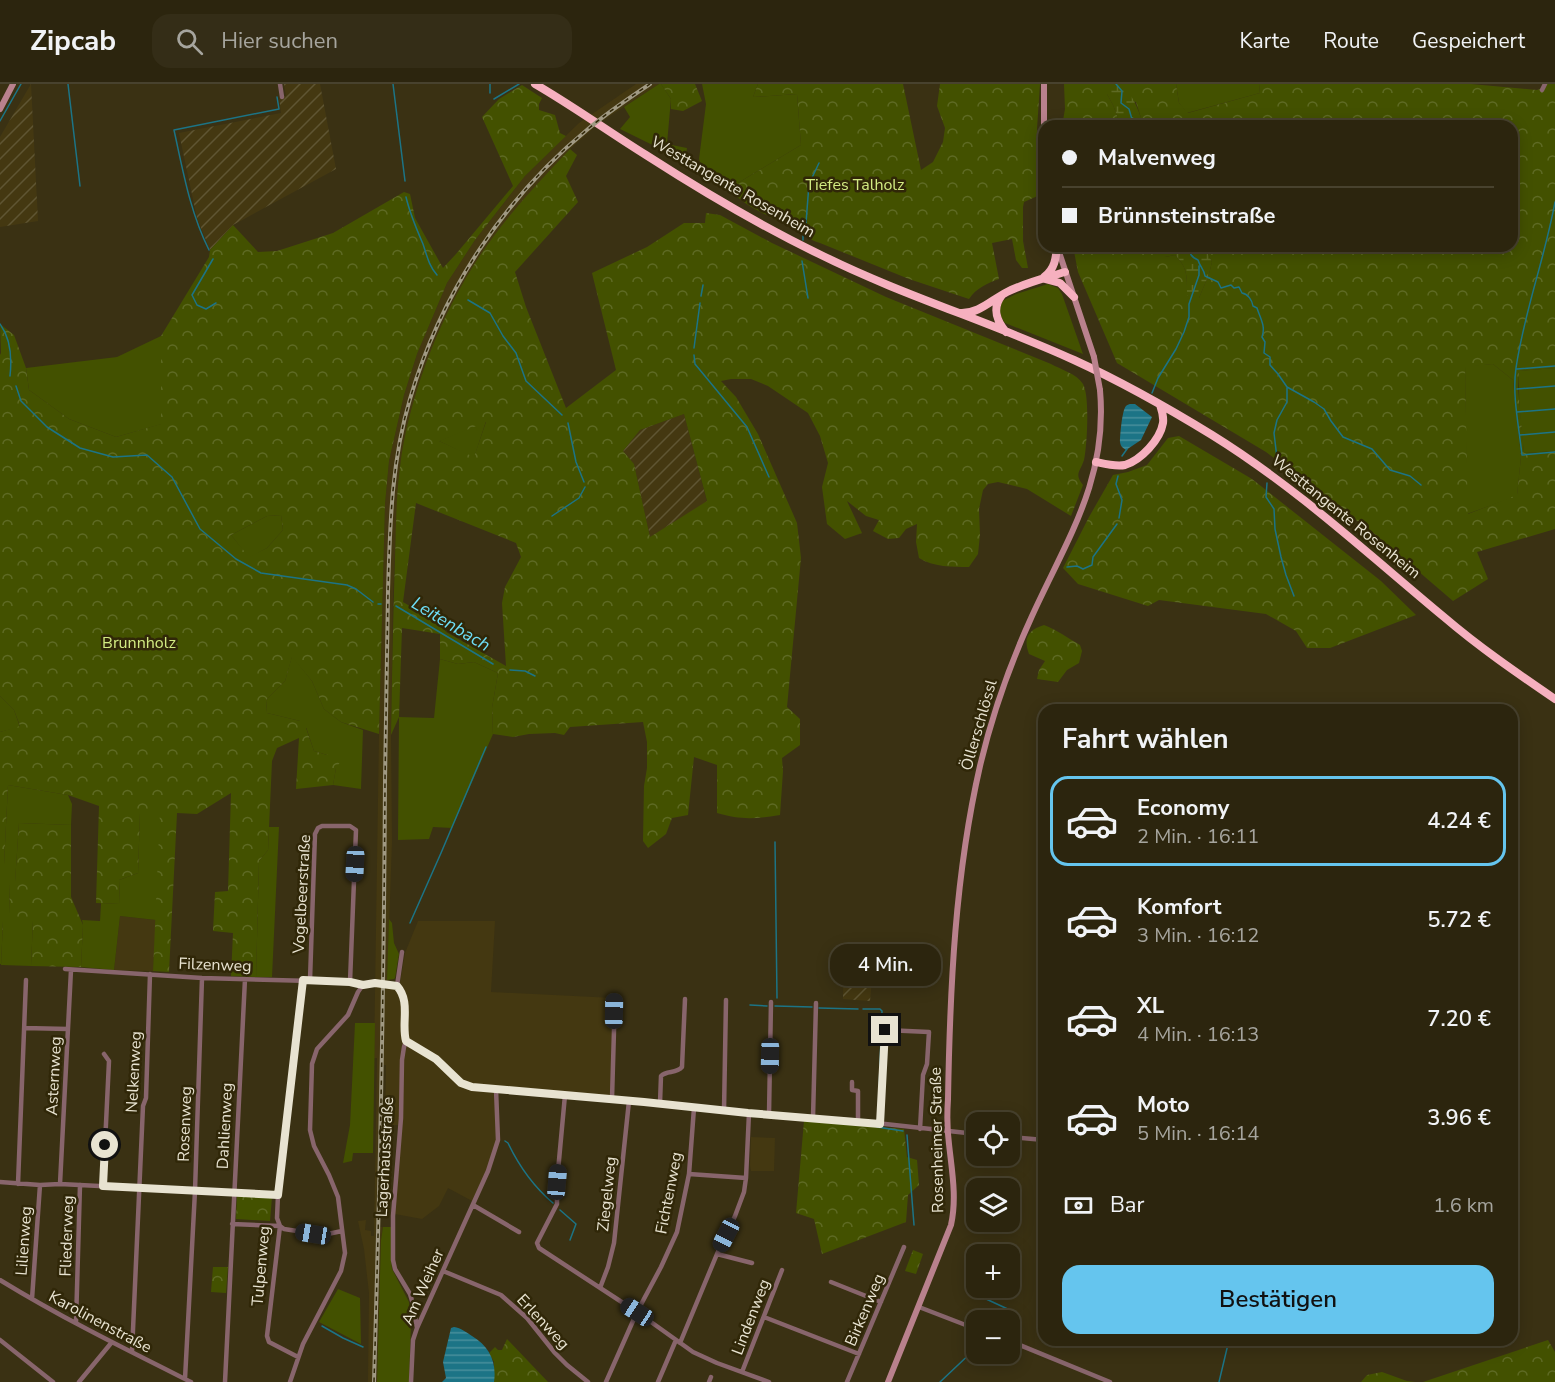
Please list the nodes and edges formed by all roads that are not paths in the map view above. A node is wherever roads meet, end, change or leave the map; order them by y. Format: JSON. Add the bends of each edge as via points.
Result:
{"nodes":[{"id":1,"x":13,"y":84,"type":"edge"},
{"id":2,"x":280,"y":84,"type":"edge"},
{"id":3,"x":535,"y":84,"type":"edge"},
{"id":4,"x":1044,"y":84,"type":"edge"},
{"id":5,"x":282,"y":97,"type":"dead end"},
{"id":6,"x":0,"y":109,"type":"edge"},
{"id":7,"x":1044,"y":120,"type":"edge"},
{"id":8,"x":1056,"y":252,"type":"edge"},
{"id":9,"x":1059,"y":252,"type":"edge"},
{"id":10,"x":1065,"y":272,"type":"junction"},
{"id":11,"x":1041,"y":279,"type":"junction"},
{"id":12,"x":1002,"y":295,"type":"junction"},
{"id":13,"x":1074,"y":297,"type":"junction"},
{"id":14,"x":958,"y":313,"type":"junction"},
{"id":15,"x":1007,"y":333,"type":"junction"},
{"id":16,"x":1160,"y":405,"type":"junction"},
{"id":17,"x":1184,"y":419,"type":"junction"},
{"id":18,"x":1162,"y":427,"type":"junction"},
{"id":19,"x":1096,"y":462,"type":"junction"},
{"id":20,"x":1555,"y":699,"type":"edge"},
{"id":21,"x":960,"y":886,"type":"joint"},
{"id":22,"x":402,"y":952,"type":"dead end"},
{"id":23,"x":65,"y":969,"type":"dead end"},
{"id":24,"x":71,"y":970,"type":"junction"},
{"id":25,"x":150,"y":974,"type":"junction"},
{"id":26,"x":202,"y":978,"type":"junction"},
{"id":27,"x":245,"y":979,"type":"junction"},
{"id":28,"x":26,"y":980,"type":"dead end"},
{"id":29,"x":303,"y":980,"type":"junction"},
{"id":30,"x":310,"y":980,"type":"junction"},
{"id":31,"x":350,"y":982,"type":"junction"},
{"id":32,"x":363,"y":985,"type":"junction"},
{"id":33,"x":397,"y":986,"type":"junction"},
{"id":34,"x":615,"y":996,"type":"dead end"},
{"id":35,"x":686,"y":999,"type":"dead end"},
{"id":36,"x":726,"y":1000,"type":"dead end"},
{"id":37,"x":771,"y":1002,"type":"dead end"},
{"id":38,"x":816,"y":1003,"type":"dead end"},
{"id":39,"x":24,"y":1028,"type":"junction"},
{"id":40,"x":68,"y":1029,"type":"junction"},
{"id":41,"x":406,"y":1041,"type":"junction"},
{"id":42,"x":104,"y":1054,"type":"dead end"},
{"id":43,"x":852,"y":1082,"type":"dead end"},
{"id":44,"x":496,"y":1089,"type":"junction"},
{"id":45,"x":565,"y":1095,"type":"junction"},
{"id":46,"x":612,"y":1099,"type":"junction"},
{"id":47,"x":629,"y":1101,"type":"junction"},
{"id":48,"x":660,"y":1104,"type":"junction"},
{"id":49,"x":694,"y":1108,"type":"junction"},
{"id":50,"x":724,"y":1111,"type":"junction"},
{"id":51,"x":748,"y":1113,"type":"junction"},
{"id":52,"x":769,"y":1114,"type":"junction"},
{"id":53,"x":813,"y":1118,"type":"junction"},
{"id":54,"x":858,"y":1121,"type":"junction"},
{"id":55,"x":880,"y":1124,"type":"junction"},
{"id":56,"x":920,"y":1129,"type":"junction"},
{"id":57,"x":948,"y":1132,"type":"junction"},
{"id":58,"x":966,"y":1133,"type":"edge"},
{"id":59,"x":1020,"y":1138,"type":"edge"},
{"id":60,"x":1038,"y":1139,"type":"edge"},
{"id":61,"x":688,"y":1173,"type":"junction"},
{"id":62,"x":746,"y":1178,"type":"junction"},
{"id":63,"x":0,"y":1182,"type":"edge"},
{"id":64,"x":18,"y":1184,"type":"junction"},
{"id":65,"x":60,"y":1184,"type":"junction"},
{"id":66,"x":40,"y":1185,"type":"junction"},
{"id":67,"x":80,"y":1185,"type":"junction"},
{"id":68,"x":103,"y":1186,"type":"junction"},
{"id":69,"x":140,"y":1188,"type":"junction"},
{"id":70,"x":195,"y":1191,"type":"junction"},
{"id":71,"x":234,"y":1192,"type":"junction"},
{"id":72,"x":278,"y":1195,"type":"junction"},
{"id":73,"x":473,"y":1205,"type":"junction"},
{"id":74,"x":232,"y":1224,"type":"junction"},
{"id":75,"x":280,"y":1226,"type":"junction"},
{"id":76,"x":342,"y":1231,"type":"junction"},
{"id":77,"x":519,"y":1232,"type":"dead end"},
{"id":78,"x":904,"y":1247,"type":"dead end"},
{"id":79,"x":717,"y":1254,"type":"junction"},
{"id":80,"x":752,"y":1263,"type":"dead end"},
{"id":81,"x":782,"y":1270,"type":"dead end"},
{"id":82,"x":444,"y":1271,"type":"junction"},
{"id":83,"x":0,"y":1280,"type":"edge"},
{"id":84,"x":831,"y":1282,"type":"dead end"},
{"id":85,"x":600,"y":1288,"type":"junction"},
{"id":86,"x":32,"y":1299,"type":"junction"},
{"id":87,"x":881,"y":1302,"type":"junction"},
{"id":88,"x":919,"y":1307,"type":"junction"},
{"id":89,"x":637,"y":1312,"type":"junction"},
{"id":90,"x":764,"y":1317,"type":"junction"},
{"id":91,"x":76,"y":1323,"type":"junction"},
{"id":92,"x":966,"y":1325,"type":"edge"},
{"id":93,"x":417,"y":1328,"type":"junction"},
{"id":94,"x":0,"y":1340,"type":"edge"},
{"id":95,"x":112,"y":1342,"type":"junction"},
{"id":96,"x":678,"y":1342,"type":"junction"},
{"id":97,"x":1020,"y":1345,"type":"edge"},
{"id":98,"x":132,"y":1352,"type":"junction"},
{"id":99,"x":859,"y":1354,"type":"junction"},
{"id":100,"x":298,"y":1357,"type":"junction"},
{"id":101,"x":742,"y":1372,"type":"junction"},
{"id":102,"x":185,"y":1379,"type":"junction"},
{"id":103,"x":756,"y":1380,"type":"edge"},
{"id":104,"x":53,"y":1382,"type":"edge"},
{"id":105,"x":79,"y":1382,"type":"edge"},
{"id":106,"x":191,"y":1382,"type":"edge"},
{"id":107,"x":225,"y":1382,"type":"edge"},
{"id":108,"x":290,"y":1382,"type":"edge"},
{"id":109,"x":411,"y":1382,"type":"edge"},
{"id":110,"x":588,"y":1382,"type":"edge"},
{"id":111,"x":606,"y":1382,"type":"edge"},
{"id":112,"x":658,"y":1382,"type":"edge"},
{"id":113,"x":769,"y":1382,"type":"edge"},
{"id":114,"x":847,"y":1382,"type":"edge"},
{"id":115,"x":888,"y":1382,"type":"edge"},
{"id":116,"x":1110,"y":1382,"type":"edge"}],
"edges":[{"from":1,"to":6,"type":"street"},
{"from":2,"to":5,"type":"street"},
{"from":3,"to":14,"type":"highway","name":"Westtangente Rosenheim","via":[[736,211],[820,255]]},
{"from":4,"to":7,"type":"street"},
{"from":8,"to":11,"type":"highway","via":[[1051,270]]},
{"from":9,"to":10,"type":"street","name":"Öllerschlössl"},
{"from":10,"to":11,"type":"highway"},
{"from":10,"to":13,"type":"street","name":"Öllerschlössl"},
{"from":11,"to":12,"type":"highway"},
{"from":11,"to":13,"type":"highway","via":[[1060,283]]},
{"from":12,"to":14,"type":"highway","via":[[979,309]]},
{"from":12,"to":15,"type":"highway","via":[[995,311]]},
{"from":13,"to":19,"type":"street","name":"Öllerschlössl","bridge":true,"via":[[1094,357],[1100,390],[1101,434]]},
{"from":14,"to":15,"type":"highway","name":"Westtangente Rosenheim"},
{"from":15,"to":16,"type":"highway","name":"Westtangente Rosenheim","via":[[1074,360]]},
{"from":16,"to":17,"type":"highway","name":"Westtangente Rosenheim"},
{"from":16,"to":18,"type":"highway"},
{"from":17,"to":18,"type":"highway"},
{"from":17,"to":20,"type":"highway","name":"Westtangente Rosenheim","via":[[1307,502],[1462,632]]},
{"from":18,"to":19,"type":"highway","via":[[1139,458],[1118,466]]},
{"from":19,"to":21,"type":"street","name":"Öllerschlössl","via":[[1069,542],[1019,644],[989,733]]},
{"from":21,"to":57,"type":"street","name":"Rosenheimer Straße","via":[[950,992]]},
{"from":22,"to":33,"type":"street"},
{"from":23,"to":24,"type":"street","name":"Filzenweg"},
{"from":24,"to":25,"type":"street","name":"Filzenweg"},
{"from":24,"to":40,"type":"street","name":"Asternweg"},
{"from":25,"to":26,"type":"street","name":"Filzenweg"},
{"from":25,"to":69,"type":"street","name":"Nelkenweg"},
{"from":26,"to":27,"type":"street","name":"Filzenweg"},
{"from":26,"to":70,"type":"street","name":"Rosenweg"},
{"from":27,"to":29,"type":"street","name":"Filzenweg"},
{"from":27,"to":71,"type":"street","name":"Dahlienweg"},
{"from":28,"to":39,"type":"street"},
{"from":29,"to":30,"type":"street","name":"Filzenweg"},
{"from":29,"to":72,"type":"street","name":"Tulpenweg"},
{"from":30,"to":31,"type":"street","name":"Filzenweg"},
{"from":30,"to":31,"type":"street","name":"Vogelbeerstraße","via":[[315,834],[319,827],[350,826],[356,830]]},
{"from":31,"to":32,"type":"street","name":"Filzenweg"},
{"from":32,"to":33,"type":"street"},
{"from":32,"to":76,"type":"street","via":[[348,1015],[317,1049],[312,1064],[310,1130],[338,1197]]},
{"from":33,"to":41,"type":"street","name":"Lagerhausstraße","via":[[404,998]]},
{"from":34,"to":46,"type":"street"},
{"from":35,"to":48,"type":"street","via":[[682,1067],[662,1077]]},
{"from":36,"to":50,"type":"street"},
{"from":37,"to":52,"type":"street"},
{"from":38,"to":53,"type":"street"},
{"from":39,"to":40,"type":"street"},
{"from":39,"to":64,"type":"street"},
{"from":40,"to":65,"type":"street","name":"Asternweg"},
{"from":41,"to":44,"type":"street","via":[[436,1059],[461,1083]]},
{"from":41,"to":93,"type":"street","name":"Lagerhausstraße","via":[[393,1260],[410,1293]]},
{"from":42,"to":68,"type":"street","via":[[109,1061]]},
{"from":43,"to":54,"type":"street","via":[[852,1090],[858,1091]]},
{"from":44,"to":45,"type":"street"},
{"from":44,"to":73,"type":"street","name":"Am Weiher","via":[[498,1140]]},
{"from":45,"to":46,"type":"street"},
{"from":45,"to":85,"type":"street","via":[[557,1204],[537,1243]]},
{"from":46,"to":47,"type":"street"},
{"from":47,"to":48,"type":"street"},
{"from":47,"to":85,"type":"street","name":"Ziegelweg","via":[[614,1244]]},
{"from":48,"to":49,"type":"street"},
{"from":49,"to":50,"type":"street"},
{"from":49,"to":61,"type":"street","name":"Fichtenweg"},
{"from":50,"to":51,"type":"street"},
{"from":51,"to":52,"type":"street"},
{"from":51,"to":62,"type":"street"},
{"from":52,"to":53,"type":"street"},
{"from":53,"to":54,"type":"street"},
{"from":54,"to":55,"type":"street"},
{"from":55,"to":56,"type":"street"},
{"from":55,"to":56,"type":"street","via":[[885,1030],[928,1032]]},
{"from":56,"to":57,"type":"street"},
{"from":57,"to":58,"type":"street"},
{"from":57,"to":88,"type":"street","name":"Rosenheimer Straße","via":[[954,1210]]},
{"from":59,"to":60,"type":"street"},
{"from":61,"to":62,"type":"street"},
{"from":61,"to":89,"type":"street","name":"Fichtenweg","via":[[677,1232]]},
{"from":62,"to":79,"type":"street","via":[[735,1216]]},
{"from":63,"to":64,"type":"street"},
{"from":64,"to":66,"type":"street"},
{"from":65,"to":66,"type":"street"},
{"from":65,"to":67,"type":"street"},
{"from":66,"to":86,"type":"street","name":"Lilienweg"},
{"from":67,"to":68,"type":"street"},
{"from":67,"to":91,"type":"street","name":"Fliederweg"},
{"from":68,"to":69,"type":"street"},
{"from":69,"to":70,"type":"street"},
{"from":69,"to":98,"type":"street","name":"Nelkenweg"},
{"from":70,"to":71,"type":"street"},
{"from":70,"to":102,"type":"street","name":"Rosenweg"},
{"from":71,"to":72,"type":"street"},
{"from":71,"to":74,"type":"street","name":"Dahlienweg"},
{"from":72,"to":75,"type":"street","name":"Tulpenweg"},
{"from":73,"to":77,"type":"street"},
{"from":73,"to":82,"type":"street","name":"Am Weiher"},
{"from":74,"to":75,"type":"street"},
{"from":74,"to":107,"type":"street","name":"Dahlienweg"},
{"from":75,"to":76,"type":"street","via":[[323,1235]]},
{"from":75,"to":100,"type":"street","name":"Tulpenweg","via":[[267,1336],[269,1342]]},
{"from":76,"to":100,"type":"street","via":[[345,1253],[341,1270]]},
{"from":78,"to":87,"type":"street","name":"Birkenweg"},
{"from":79,"to":80,"type":"street"},
{"from":79,"to":96,"type":"street"},
{"from":81,"to":90,"type":"street","name":"Lindenweg"},
{"from":82,"to":93,"type":"street","name":"Am Weiher"},
{"from":82,"to":110,"type":"street","name":"Erlenweg","via":[[501,1296]]},
{"from":83,"to":86,"type":"street","name":"Karolinenstraße"},
{"from":84,"to":87,"type":"street"},
{"from":85,"to":89,"type":"street"},
{"from":86,"to":91,"type":"street","name":"Karolinenstraße"},
{"from":87,"to":99,"type":"street","name":"Birkenweg"},
{"from":88,"to":92,"type":"street"},
{"from":88,"to":115,"type":"street","name":"Rosenheimer Straße"},
{"from":89,"to":96,"type":"street"},
{"from":89,"to":111,"type":"street","name":"Fichtenweg"},
{"from":90,"to":99,"type":"street"},
{"from":90,"to":101,"type":"street","name":"Lindenweg"},
{"from":91,"to":95,"type":"street","name":"Karolinenstraße"},
{"from":93,"to":109,"type":"street","name":"Am Weiher"},
{"from":94,"to":104,"type":"street"},
{"from":95,"to":98,"type":"street","name":"Karolinenstraße"},
{"from":95,"to":105,"type":"street"},
{"from":96,"to":101,"type":"street"},
{"from":96,"to":112,"type":"street"},
{"from":97,"to":116,"type":"street"},
{"from":98,"to":102,"type":"street","name":"Karolinenstraße"},
{"from":99,"to":114,"type":"street","name":"Birkenweg"},
{"from":100,"to":108,"type":"street"},
{"from":101,"to":103,"type":"street"},
{"from":102,"to":106,"type":"street","name":"Karolinenstraße"},
{"from":103,"to":113,"type":"street"}]}
